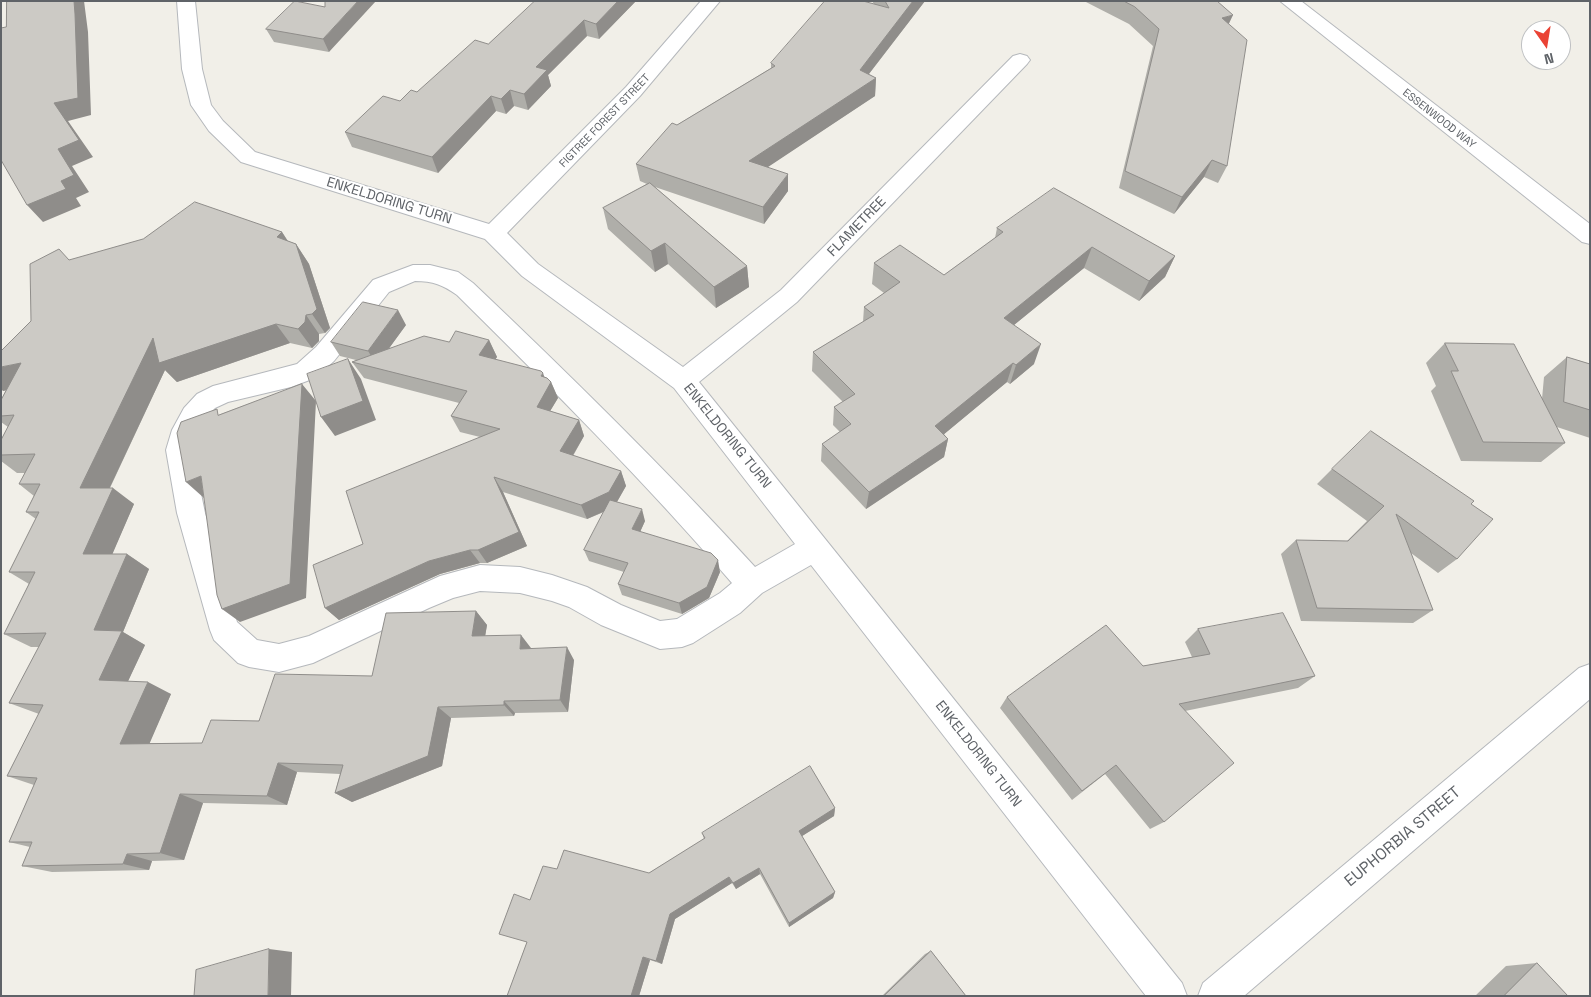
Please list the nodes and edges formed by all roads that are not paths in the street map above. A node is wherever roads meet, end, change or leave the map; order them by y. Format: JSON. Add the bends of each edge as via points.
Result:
{"nodes":[{"id":1,"x":186,"y":1,"type":"edge"},
{"id":2,"x":711,"y":1,"type":"edge"},
{"id":3,"x":1289,"y":1,"type":"edge"},
{"id":4,"x":1020,"y":60,"type":"dead end"},
{"id":5,"x":493,"y":233,"type":"junction"},
{"id":6,"x":1590,"y":236,"type":"edge"},
{"id":7,"x":683,"y":381,"type":"junction"},
{"id":8,"x":815,"y":548,"type":"junction"},
{"id":9,"x":752,"y":584,"type":"junction"},
{"id":10,"x":1590,"y":679,"type":"edge"},
{"id":11,"x":1169,"y":996,"type":"edge"},
{"id":12,"x":1216,"y":996,"type":"edge"}],
"edges":[{"from":1,"to":5,"type":"street","name":"ENKELDORING TURN","via":[[188,37],[201,105],[218,128],[248,156]]},
{"from":2,"to":5,"type":"street","name":"FIGTREE FOREST STREET","via":[[671,51],[579,150]]},
{"from":3,"to":6,"type":"street","name":"ESSENWOOD WAY"},
{"from":4,"to":7,"type":"street","name":"FLAMETREE","via":[[789,296]]},
{"from":5,"to":7,"type":"street","name":"ENKELDORING TURN","via":[[530,270]]},
{"from":7,"to":8,"type":"street","name":"ENKELDORING TURN"},
{"from":8,"to":9,"type":"street"},
{"from":8,"to":11,"type":"street","name":"ENKELDORING TURN"},
{"from":9,"to":9,"type":"street","via":[[730,603],[682,633],[660,635],[611,615],[578,596],[520,580],[480,578],[450,585],[419,598],[313,649],[279,658],[249,653],[225,630],[191,513],[179,450],[185,430],[206,401],[222,392],[306,371],[325,354],[382,286],[413,273],[430,273],[450,278],[465,289],[686,510]]},
{"from":10,"to":12,"type":"street","name":"EUPHORBIA STREET"}]}
